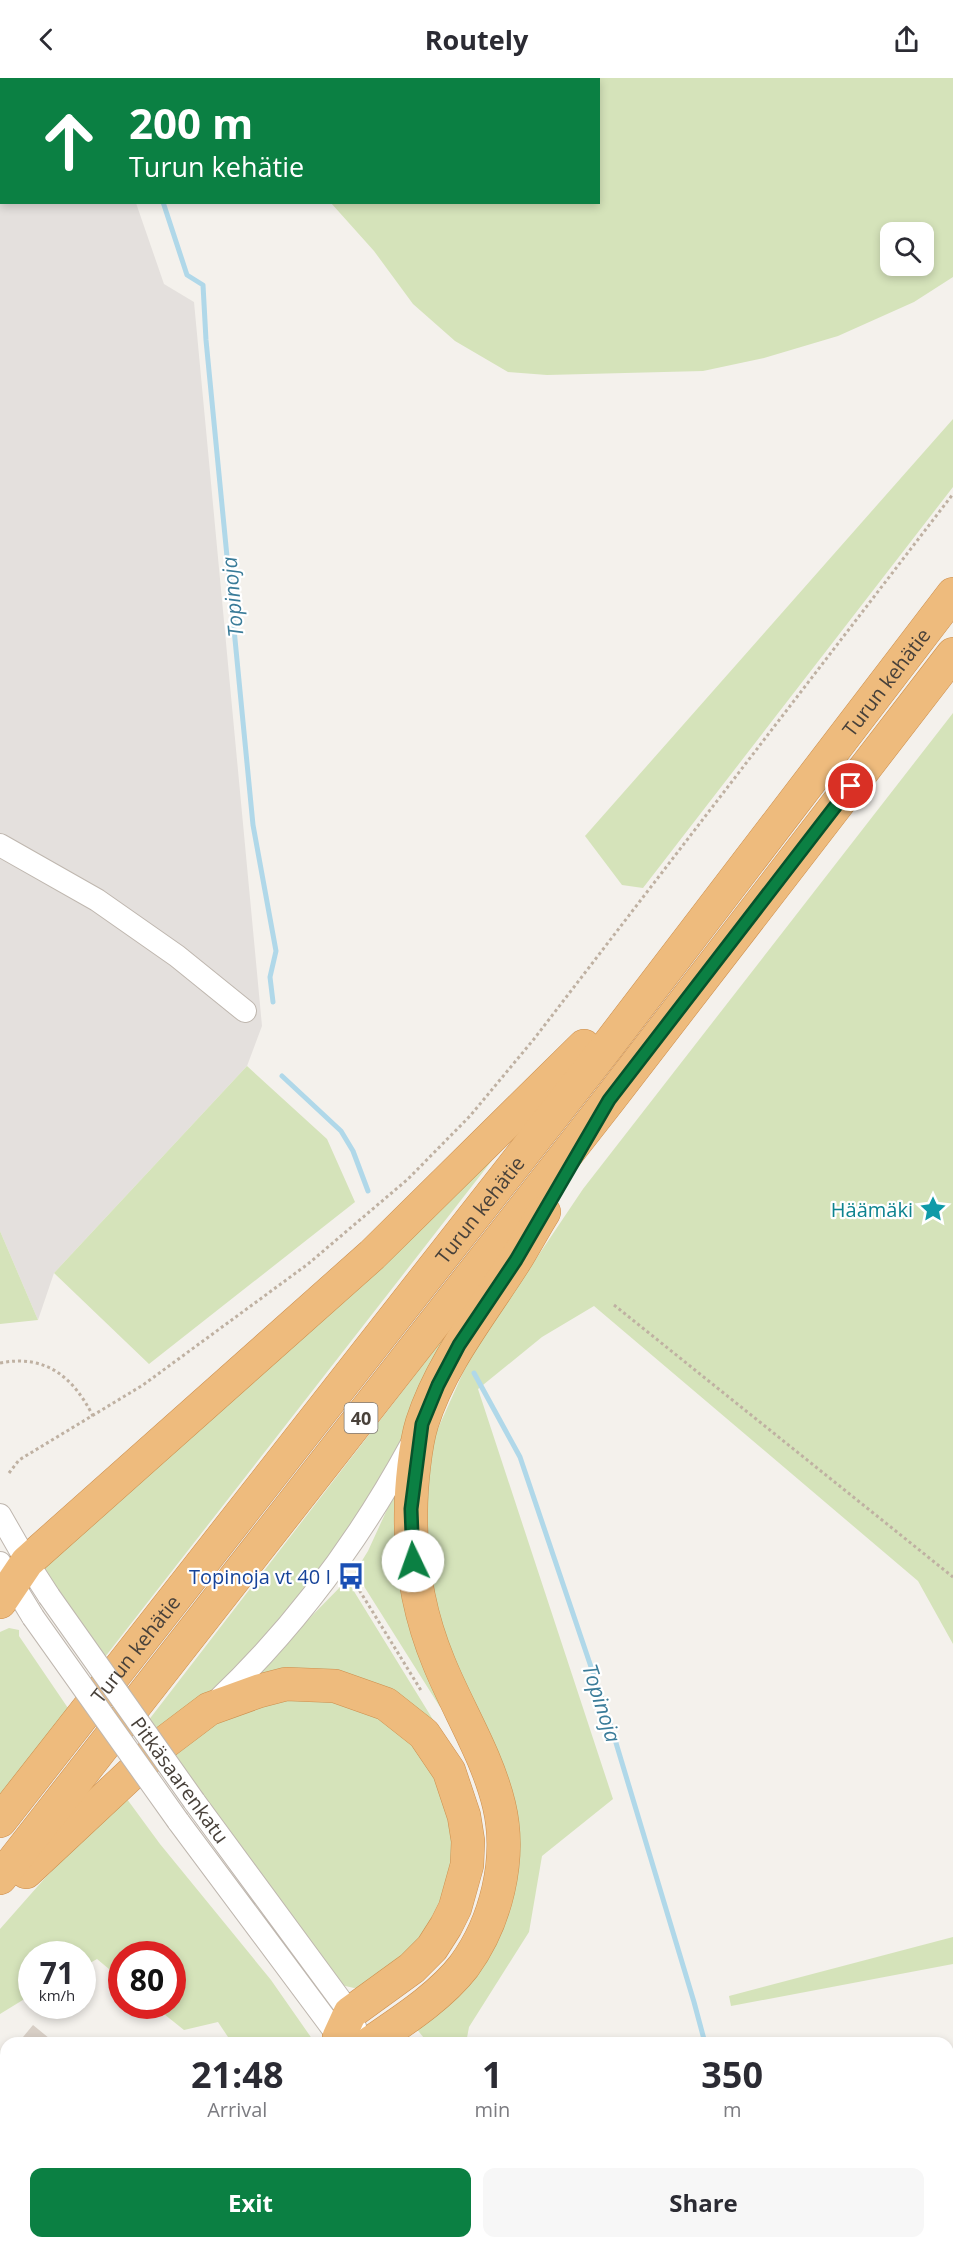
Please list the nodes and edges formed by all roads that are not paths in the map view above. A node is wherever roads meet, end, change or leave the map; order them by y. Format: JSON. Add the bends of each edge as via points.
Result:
{"nodes":[{"id":1,"x":953,"y":594,"type":"edge"},
{"id":2,"x":953,"y":654,"type":"edge"},
{"id":3,"x":0,"y":845,"type":"edge"},
{"id":4,"x":681,"y":949,"type":"junction"},
{"id":5,"x":245,"y":1011,"type":"dead end"},
{"id":6,"x":627,"y":1019,"type":"junction"},
{"id":7,"x":654,"y":1041,"type":"junction"},
{"id":8,"x":609,"y":1100,"type":"junction"},
{"id":9,"x":422,"y":1424,"type":"junction"},
{"id":10,"x":0,"y":1515,"type":"edge"},
{"id":11,"x":10,"y":1578,"type":"edge"},
{"id":12,"x":209,"y":1710,"type":"junction"},
{"id":13,"x":0,"y":1821,"type":"edge"},
{"id":14,"x":0,"y":1878,"type":"edge"},
{"id":15,"x":0,"y":1895,"type":"edge"},
{"id":16,"x":354,"y":2036,"type":"edge"}],
"edges":[{"from":1,"to":4,"type":"highway","name":"Turun kehätie","number":"40"},
{"from":2,"to":7,"type":"highway","name":"Turun kehätie","number":"40"},
{"from":3,"to":5,"type":"street","via":[[97,900],[177,956]]},
{"from":4,"to":6,"type":"highway","name":"Turun kehätie","number":"40"},
{"from":4,"to":11,"type":"highway","via":[[387,1241]]},
{"from":6,"to":7,"type":"street"},
{"from":6,"to":13,"type":"highway","name":"Turun kehätie","number":"40"},
{"from":7,"to":8,"type":"highway","name":"Turun kehätie","number":"40"},
{"from":8,"to":9,"type":"highway","via":[[516,1260],[459,1345]]},
{"from":8,"to":14,"type":"highway","name":"Turun kehätie","number":"40"},
{"from":9,"to":12,"type":"street","via":[[383,1495],[340,1557],[273,1643]]},
{"from":9,"to":16,"type":"highway","via":[[411,1509],[414,1576],[435,1654],[479,1748],[500,1806],[503,1860],[492,1910],[463,1966],[418,2008]]},
{"from":10,"to":11,"type":"street","name":"Pitkäsaarenkatu"},
{"from":11,"to":16,"type":"street","name":"Pitkäsaarenkatu","bridge":true,"via":[[33,1617],[178,1821]]},
{"from":11,"to":16,"type":"street","name":"Pitkäsaarenkatu","bridge":true,"via":[[49,1596]]},
{"from":12,"to":15,"type":"highway","via":[[164,1743]]},
{"from":12,"to":16,"type":"highway","via":[[286,1684],[335,1686],[386,1704],[406,1718],[424,1734],[449,1772],[468,1841],[467,1865],[455,1908],[440,1938]]}]}
